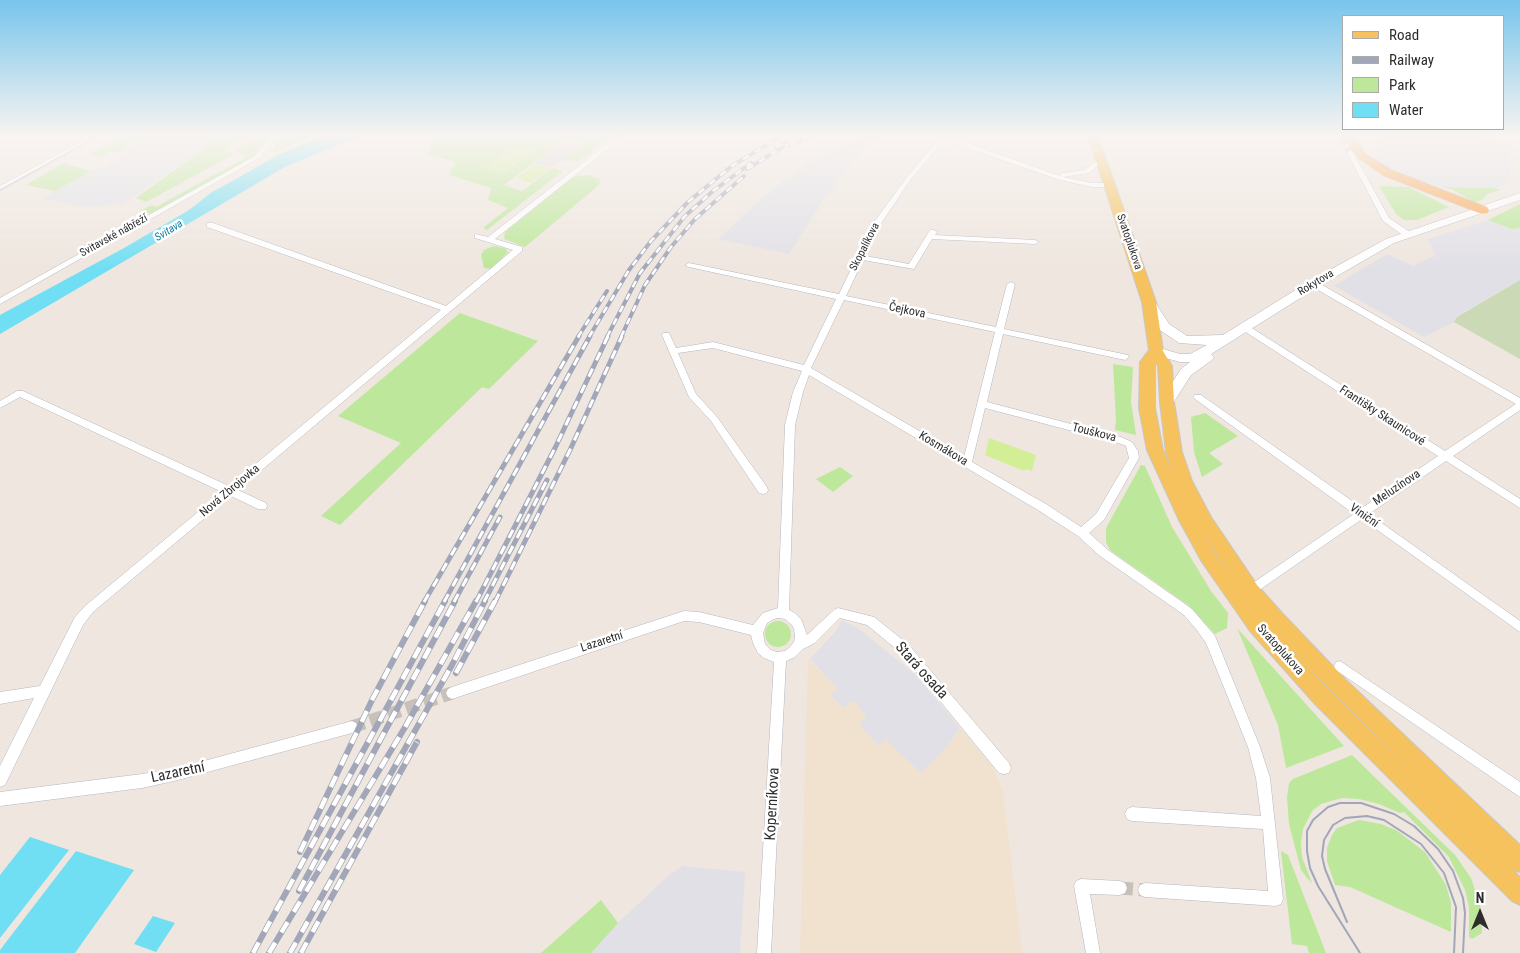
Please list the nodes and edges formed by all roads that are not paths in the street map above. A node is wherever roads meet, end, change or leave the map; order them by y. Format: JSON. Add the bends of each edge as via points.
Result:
{"nodes":[{"id":1,"x":15,"y":180,"type":"edge"},
{"id":2,"x":215,"y":180,"type":"edge"},
{"id":3,"x":564,"y":180,"type":"edge"},
{"id":4,"x":907,"y":180,"type":"edge"},
{"id":5,"x":1072,"y":180,"type":"edge"},
{"id":6,"x":1109,"y":180,"type":"edge"},
{"id":7,"x":1365,"y":180,"type":"edge"},
{"id":8,"x":1406,"y":180,"type":"edge"},
{"id":9,"x":1110,"y":185,"type":"junction"},
{"id":10,"x":1,"y":188,"type":"edge"},
{"id":11,"x":1520,"y":196,"type":"edge"},
{"id":12,"x":1448,"y":198,"type":"junction"},
{"id":13,"x":1483,"y":210,"type":"junction"},
{"id":14,"x":1462,"y":216,"type":"junction"},
{"id":15,"x":210,"y":226,"type":"dead end"},
{"id":16,"x":1408,"y":233,"type":"junction"},
{"id":17,"x":478,"y":236,"type":"dead end"},
{"id":18,"x":490,"y":239,"type":"junction"},
{"id":19,"x":1035,"y":242,"type":"dead end"},
{"id":20,"x":860,"y":257,"type":"junction"},
{"id":21,"x":689,"y":265,"type":"dead end"},
{"id":22,"x":1011,"y":284,"type":"dead end"},
{"id":23,"x":1314,"y":284,"type":"junction"},
{"id":24,"x":840,"y":297,"type":"junction"},
{"id":25,"x":0,"y":301,"type":"edge"},
{"id":26,"x":1149,"y":302,"type":"junction"},
{"id":27,"x":447,"y":309,"type":"junction"},
{"id":28,"x":1244,"y":327,"type":"junction"},
{"id":29,"x":1000,"y":331,"type":"junction"},
{"id":30,"x":666,"y":335,"type":"dead end"},
{"id":31,"x":1227,"y":339,"type":"junction"},
{"id":32,"x":674,"y":350,"type":"junction"},
{"id":33,"x":1156,"y":351,"type":"junction"},
{"id":34,"x":1125,"y":357,"type":"dead end"},
{"id":35,"x":806,"y":369,"type":"junction"},
{"id":36,"x":1198,"y":397,"type":"dead end"},
{"id":37,"x":1167,"y":402,"type":"junction"},
{"id":38,"x":982,"y":404,"type":"junction"},
{"id":39,"x":1520,"y":404,"type":"edge"},
{"id":40,"x":0,"y":405,"type":"edge"},
{"id":41,"x":1209,"y":405,"type":"junction"},
{"id":42,"x":1198,"y":410,"type":"dead end"},
{"id":43,"x":1446,"y":456,"type":"junction"},
{"id":44,"x":967,"y":464,"type":"junction"},
{"id":45,"x":763,"y":490,"type":"dead end"},
{"id":46,"x":229,"y":491,"type":"junction"},
{"id":47,"x":1520,"y":504,"type":"edge"},
{"id":48,"x":262,"y":506,"type":"dead end"},
{"id":49,"x":1360,"y":513,"type":"junction"},
{"id":50,"x":1082,"y":534,"type":"junction"},
{"id":51,"x":1251,"y":590,"type":"junction"},
{"id":52,"x":783,"y":614,"type":"junction"},
{"id":53,"x":800,"y":624,"type":"junction"},
{"id":54,"x":1520,"y":627,"type":"edge"},
{"id":55,"x":822,"y":628,"type":"junction"},
{"id":56,"x":756,"y":631,"type":"junction"},
{"id":57,"x":800,"y":645,"type":"junction"},
{"id":58,"x":780,"y":656,"type":"junction"},
{"id":59,"x":1340,"y":666,"type":"dead end"},
{"id":60,"x":44,"y":692,"type":"junction"},
{"id":61,"x":452,"y":693,"type":"tunnel mouth"},
{"id":62,"x":0,"y":698,"type":"edge"},
{"id":63,"x":352,"y":727,"type":"tunnel mouth"},
{"id":64,"x":1004,"y":768,"type":"dead end"},
{"id":65,"x":0,"y":780,"type":"edge"},
{"id":66,"x":1520,"y":790,"type":"edge"},
{"id":67,"x":0,"y":799,"type":"edge"},
{"id":68,"x":1132,"y":814,"type":"dead end"},
{"id":69,"x":1269,"y":823,"type":"junction"},
{"id":70,"x":1520,"y":861,"type":"edge"},
{"id":71,"x":1120,"y":888,"type":"tunnel mouth"},
{"id":72,"x":1145,"y":890,"type":"tunnel mouth"},
{"id":73,"x":1520,"y":893,"type":"edge"},
{"id":74,"x":764,"y":953,"type":"edge"},
{"id":75,"x":1093,"y":953,"type":"edge"}],
"edges":[{"from":1,"to":10,"type":"street"},
{"from":2,"to":25,"type":"street","name":"Svitavské nábřeží"},
{"from":3,"to":18,"type":"street"},
{"from":4,"to":20,"type":"street","name":"Skopalíkova","via":[[878,222]]},
{"from":5,"to":9,"type":"street"},
{"from":6,"to":9,"type":"main road","name":"Svatoplukova"},
{"from":7,"to":16,"type":"street","via":[[1389,223]]},
{"from":8,"to":12,"type":"highway"},
{"from":9,"to":26,"type":"main road","name":"Svatoplukova"},
{"from":11,"to":13,"type":"main road","name":"Rokytova"},
{"from":12,"to":13,"type":"highway"},
{"from":12,"to":14,"type":"highway"},
{"from":13,"to":14,"type":"main road","name":"Rokytova"},
{"from":14,"to":16,"type":"main road","name":"Rokytova"},
{"from":15,"to":27,"type":"street"},
{"from":16,"to":23,"type":"main road","name":"Rokytova"},
{"from":17,"to":18,"type":"street"},
{"from":18,"to":27,"type":"street","name":"Nová Zbrojovka","via":[[519,249]]},
{"from":19,"to":20,"type":"street","via":[[932,234],[911,267]]},
{"from":20,"to":24,"type":"street","name":"Skopalíkova"},
{"from":21,"to":24,"type":"street","name":"Čejkova"},
{"from":22,"to":29,"type":"street"},
{"from":23,"to":28,"type":"main road","name":"Rokytova"},
{"from":23,"to":39,"type":"street"},
{"from":24,"to":29,"type":"street","name":"Čejkova"},
{"from":24,"to":35,"type":"street","name":"Skopalíkova"},
{"from":26,"to":31,"type":"main road","via":[[1164,327],[1184,340]]},
{"from":26,"to":33,"type":"main road","name":"Svatoplukova"},
{"from":27,"to":46,"type":"street","name":"Nová Zbrojovka"},
{"from":28,"to":31,"type":"main road","name":"Rokytova"},
{"from":28,"to":43,"type":"street","name":"Františky Skaunicové"},
{"from":29,"to":34,"type":"street","name":"Čejkova"},
{"from":29,"to":38,"type":"street"},
{"from":30,"to":32,"type":"street"},
{"from":31,"to":33,"type":"main road","via":[[1191,358],[1172,357]]},
{"from":31,"to":37,"type":"main road","via":[[1225,345],[1186,372]]},
{"from":32,"to":35,"type":"street","name":"Kosmákova","via":[[713,345]]},
{"from":32,"to":45,"type":"street","via":[[679,369],[692,394],[714,418]]},
{"from":33,"to":37,"type":"main road","name":"Svatoplukova","via":[[1165,366]]},
{"from":33,"to":73,"type":"main road","name":"Svatoplukova","via":[[1147,362],[1147,408],[1151,434],[1167,481],[1208,557],[1258,625],[1322,697]]},
{"from":35,"to":44,"type":"street","name":"Kosmákova"},
{"from":35,"to":52,"type":"street","via":[[790,424]]},
{"from":36,"to":41,"type":"street","name":"Viniční"},
{"from":37,"to":51,"type":"main road","name":"Svatoplukova","via":[[1174,452],[1184,481],[1205,522]]},
{"from":38,"to":44,"type":"street"},
{"from":38,"to":50,"type":"street","name":"Touškova","via":[[1129,444],[1134,458],[1100,517]]},
{"from":39,"to":43,"type":"street","name":"Meluzínova"},
{"from":40,"to":46,"type":"street","via":[[20,392]]},
{"from":41,"to":42,"type":"street"},
{"from":41,"to":49,"type":"street","name":"Viniční"},
{"from":43,"to":47,"type":"street","name":"Františky Skaunicové"},
{"from":43,"to":49,"type":"street","name":"Meluzínova"},
{"from":44,"to":50,"type":"street","name":"Kosmákova"},
{"from":46,"to":48,"type":"street"},
{"from":46,"to":60,"type":"street","name":"Nová Zbrojovka","via":[[89,609],[79,621]]},
{"from":49,"to":51,"type":"street","name":"Meluzínova"},
{"from":49,"to":54,"type":"street","name":"Viniční"},
{"from":50,"to":69,"type":"street","name":"Kosmákova","via":[[1188,612],[1210,640],[1254,747],[1263,778]]},
{"from":51,"to":70,"type":"main road","name":"Svatoplukova","via":[[1340,687]]},
{"from":52,"to":53,"type":"street"},
{"from":52,"to":56,"type":"street","via":[[762,620]]},
{"from":53,"to":55,"type":"street","via":[[810,629]]},
{"from":53,"to":57,"type":"street"},
{"from":55,"to":57,"type":"street","name":"Stará osada"},
{"from":55,"to":64,"type":"street","name":"Stará osada","via":[[838,613],[870,620],[904,648]]},
{"from":56,"to":58,"type":"street","via":[[758,645],[771,655]]},
{"from":56,"to":61,"type":"street","name":"Lazaretní","via":[[684,616]]},
{"from":57,"to":58,"type":"street","via":[[795,651]]},
{"from":58,"to":74,"type":"street","name":"Koperníkova"},
{"from":59,"to":66,"type":"street"},
{"from":60,"to":62,"type":"street"},
{"from":60,"to":65,"type":"street","name":"Nová Zbrojovka"},
{"from":63,"to":67,"type":"street","name":"Lazaretní","via":[[188,772]]},
{"from":68,"to":69,"type":"street"},
{"from":69,"to":72,"type":"street","via":[[1276,899]]},
{"from":71,"to":75,"type":"street","via":[[1081,886]]}]}
